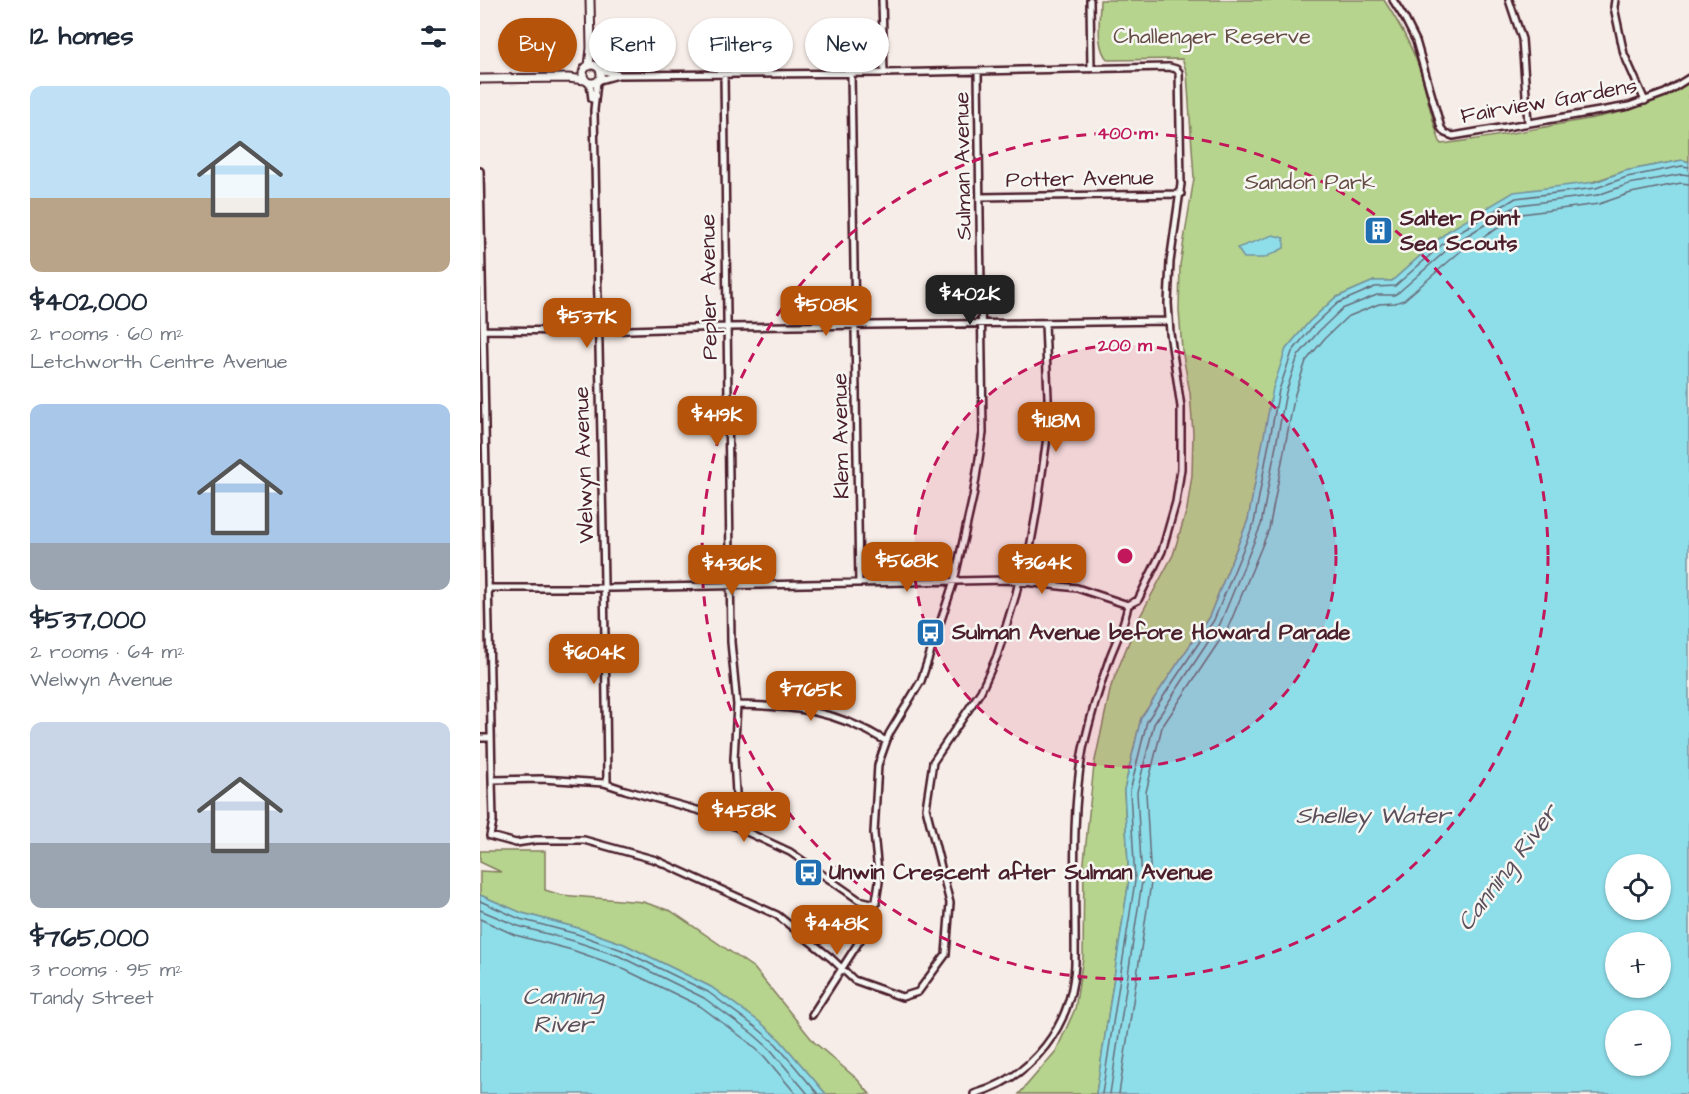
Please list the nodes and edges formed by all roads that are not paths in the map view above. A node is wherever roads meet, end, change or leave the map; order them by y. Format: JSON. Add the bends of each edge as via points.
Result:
{"nodes":[{"id":1,"x":590,"y":0,"type":"edge"},
{"id":2,"x":882,"y":0,"type":"edge"},
{"id":3,"x":1089,"y":0,"type":"edge"},
{"id":4,"x":1393,"y":0,"type":"edge"},
{"id":5,"x":1509,"y":0,"type":"edge"},
{"id":6,"x":1615,"y":0,"type":"edge"},
{"id":7,"x":590,"y":18,"type":"edge"},
{"id":8,"x":1090,"y":69,"type":"junction"},
{"id":9,"x":978,"y":71,"type":"junction"},
{"id":10,"x":591,"y":72,"type":"edge"},
{"id":11,"x":596,"y":72,"type":"edge"},
{"id":12,"x":596,"y":72,"type":"edge"},
{"id":13,"x":610,"y":72,"type":"edge"},
{"id":14,"x":851,"y":73,"type":"junction"},
{"id":15,"x":884,"y":73,"type":"junction"},
{"id":16,"x":724,"y":74,"type":"junction"},
{"id":17,"x":620,"y":75,"type":"junction"},
{"id":18,"x":591,"y":77,"type":"junction"},
{"id":19,"x":1689,"y":78,"type":"edge"},
{"id":20,"x":480,"y":79,"type":"edge"},
{"id":21,"x":1644,"y":101,"type":"junction"},
{"id":22,"x":1528,"y":123,"type":"junction"},
{"id":23,"x":480,"y":171,"type":"edge"},
{"id":24,"x":481,"y":193,"type":"edge"},
{"id":25,"x":1181,"y":194,"type":"junction"},
{"id":26,"x":980,"y":197,"type":"junction"},
{"id":27,"x":1169,"y":321,"type":"junction"},
{"id":28,"x":1045,"y":323,"type":"junction"},
{"id":29,"x":982,"y":324,"type":"junction"},
{"id":30,"x":856,"y":325,"type":"junction"},
{"id":31,"x":726,"y":327,"type":"junction"},
{"id":32,"x":484,"y":330,"type":"junction"},
{"id":33,"x":598,"y":331,"type":"junction"},
{"id":34,"x":483,"y":419,"type":"edge"},
{"id":35,"x":1021,"y":580,"type":"junction"},
{"id":36,"x":954,"y":581,"type":"junction"},
{"id":37,"x":859,"y":583,"type":"junction"},
{"id":38,"x":731,"y":585,"type":"junction"},
{"id":39,"x":488,"y":588,"type":"junction"},
{"id":40,"x":605,"y":588,"type":"junction"},
{"id":41,"x":1128,"y":605,"type":"junction"},
{"id":42,"x":737,"y":705,"type":"junction"},
{"id":43,"x":480,"y":738,"type":"edge"},
{"id":44,"x":492,"y":738,"type":"junction"},
{"id":45,"x":886,"y":741,"type":"junction"},
{"id":46,"x":492,"y":780,"type":"junction"},
{"id":47,"x":607,"y":783,"type":"junction"},
{"id":48,"x":728,"y":823,"type":"junction"},
{"id":49,"x":876,"y":904,"type":"junction"},
{"id":50,"x":842,"y":970,"type":"junction"},
{"id":51,"x":812,"y":1015,"type":"dead end"},
{"id":52,"x":974,"y":1094,"type":"edge"}],
"edges":[{"from":1,"to":7,"type":"street","name":"Welwyn Avenue"},
{"from":2,"to":15,"type":"street"},
{"from":3,"to":8,"type":"street"},
{"from":4,"to":22,"type":"street","name":"Fairview Gardens","via":[[1416,41],[1445,133],[1457,136]]},
{"from":5,"to":22,"type":"street","via":[[1522,39]]},
{"from":6,"to":21,"type":"street","via":[[1624,54]]},
{"from":8,"to":9,"type":"street"},
{"from":8,"to":25,"type":"street","via":[[1176,69],[1180,78]]},
{"from":9,"to":15,"type":"street"},
{"from":9,"to":26,"type":"street","name":"Sulman Avenue"},
{"from":10,"to":18,"type":"street","name":"Welwyn Avenue"},
{"from":11,"to":18,"type":"street"},
{"from":12,"to":18,"type":"street","name":"Welwyn Avenue"},
{"from":13,"to":17,"type":"street"},
{"from":14,"to":15,"type":"street"},
{"from":14,"to":16,"type":"street"},
{"from":14,"to":30,"type":"street","name":"Klem Avenue"},
{"from":16,"to":17,"type":"street"},
{"from":16,"to":31,"type":"street","name":"Pepler Avenue"},
{"from":17,"to":18,"type":"street"},
{"from":18,"to":20,"type":"street"},
{"from":18,"to":33,"type":"street","name":"Welwyn Avenue"},
{"from":19,"to":21,"type":"street","name":"Fairview Gardens"},
{"from":21,"to":22,"type":"street","name":"Fairview Gardens"},
{"from":23,"to":24,"type":"street"},
{"from":24,"to":32,"type":"street"},
{"from":25,"to":26,"type":"street","name":"Potter Avenue"},
{"from":25,"to":27,"type":"street","via":[[1170,262]]},
{"from":26,"to":29,"type":"street","name":"Sulman Avenue"},
{"from":27,"to":28,"type":"street"},
{"from":27,"to":41,"type":"street","via":[[1181,408],[1180,484],[1170,528],[1155,567],[1138,600]]},
{"from":28,"to":29,"type":"street"},
{"from":28,"to":35,"type":"street","via":[[1049,423],[1037,509]]},
{"from":29,"to":30,"type":"street"},
{"from":29,"to":36,"type":"street","name":"Sulman Avenue","via":[[983,433]]},
{"from":30,"to":31,"type":"street"},
{"from":30,"to":37,"type":"street","name":"Klem Avenue"},
{"from":31,"to":33,"type":"street"},
{"from":31,"to":38,"type":"street","name":"Pepler Avenue"},
{"from":32,"to":33,"type":"street"},
{"from":32,"to":34,"type":"street"},
{"from":33,"to":40,"type":"street","name":"Welwyn Avenue"},
{"from":34,"to":39,"type":"street"},
{"from":35,"to":36,"type":"street"},
{"from":35,"to":41,"type":"street","via":[[1077,588]]},
{"from":35,"to":50,"type":"street","via":[[997,656],[981,691],[932,766],[926,808],[950,903],[946,954],[920,991],[904,997],[855,980]]},
{"from":36,"to":37,"type":"street"},
{"from":36,"to":45,"type":"street","name":"Sulman Avenue","via":[[921,681]]},
{"from":37,"to":38,"type":"street"},
{"from":38,"to":40,"type":"street"},
{"from":38,"to":42,"type":"street","name":"Pepler Avenue"},
{"from":39,"to":40,"type":"street"},
{"from":39,"to":44,"type":"street"},
{"from":40,"to":47,"type":"street","name":"Welwyn Avenue"},
{"from":41,"to":52,"type":"street","via":[[1095,699],[1083,750],[1077,794],[1075,964],[1071,995],[1058,1029],[1037,1058],[1000,1085]]},
{"from":42,"to":45,"type":"street","via":[[779,705],[831,715]]},
{"from":42,"to":48,"type":"street","name":"Pepler Avenue","via":[[736,799]]},
{"from":43,"to":44,"type":"street"},
{"from":44,"to":46,"type":"street"},
{"from":45,"to":49,"type":"street","name":"Sulman Avenue","via":[[878,765],[875,805],[879,875]]},
{"from":46,"to":47,"type":"street"},
{"from":46,"to":50,"type":"street","via":[[490,836],[516,843],[585,840],[656,860],[777,915]]},
{"from":47,"to":48,"type":"street"},
{"from":48,"to":49,"type":"street","via":[[790,852],[859,900]]},
{"from":49,"to":50,"type":"street","name":"Sulman Avenue","via":[[871,926]]},
{"from":50,"to":51,"type":"street","name":"Sulman Avenue"}]}
